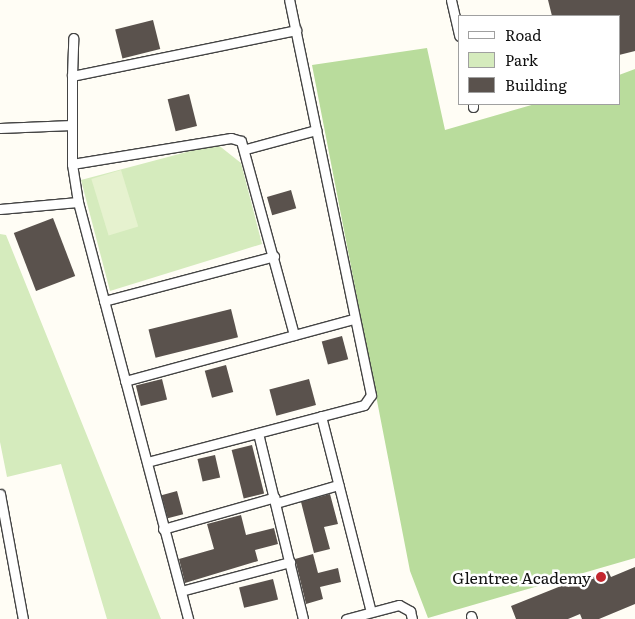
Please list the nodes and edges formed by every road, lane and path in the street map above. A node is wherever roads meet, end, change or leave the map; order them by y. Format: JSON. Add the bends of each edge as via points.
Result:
{"nodes":[{"id":1,"x":289,"y":0,"type":"edge"},
{"id":2,"x":451,"y":0,"type":"edge"},
{"id":3,"x":296,"y":30,"type":"junction"},
{"id":4,"x":458,"y":32,"type":"edge"},
{"id":5,"x":73,"y":38,"type":"dead end"},
{"id":6,"x":72,"y":76,"type":"junction"},
{"id":7,"x":72,"y":125,"type":"junction"},
{"id":8,"x":0,"y":128,"type":"edge"},
{"id":9,"x":316,"y":130,"type":"junction"},
{"id":10,"x":246,"y":149,"type":"junction"},
{"id":11,"x":72,"y":164,"type":"junction"},
{"id":12,"x":78,"y":202,"type":"junction"},
{"id":13,"x":0,"y":209,"type":"edge"},
{"id":14,"x":274,"y":256,"type":"junction"},
{"id":15,"x":104,"y":301,"type":"junction"},
{"id":16,"x":353,"y":319,"type":"junction"},
{"id":17,"x":294,"y":335,"type":"junction"},
{"id":18,"x":125,"y":380,"type":"junction"},
{"id":19,"x":320,"y":416,"type":"junction"},
{"id":20,"x":258,"y":433,"type":"junction"},
{"id":21,"x":147,"y":462,"type":"junction"},
{"id":22,"x":338,"y":485,"type":"junction"},
{"id":23,"x":0,"y":494,"type":"edge"},
{"id":24,"x":275,"y":500,"type":"junction"},
{"id":25,"x":163,"y":529,"type":"junction"},
{"id":26,"x":290,"y":562,"type":"junction"},
{"id":27,"x":180,"y":591,"type":"junction"},
{"id":28,"x":371,"y":612,"type":"junction"},
{"id":29,"x":23,"y":619,"type":"edge"},
{"id":30,"x":188,"y":619,"type":"edge"},
{"id":31,"x":303,"y":619,"type":"edge"},
{"id":32,"x":346,"y":619,"type":"edge"},
{"id":33,"x":412,"y":619,"type":"edge"}],
"edges":[{"from":1,"to":3,"type":"street"},
{"from":2,"to":4,"type":"street"},
{"from":3,"to":6,"type":"street"},
{"from":3,"to":9,"type":"street"},
{"from":5,"to":6,"type":"street"},
{"from":6,"to":7,"type":"street"},
{"from":7,"to":8,"type":"street"},
{"from":7,"to":11,"type":"street"},
{"from":9,"to":10,"type":"street"},
{"from":9,"to":16,"type":"street"},
{"from":10,"to":11,"type":"street","via":[[241,141],[231,138]]},
{"from":10,"to":14,"type":"street"},
{"from":11,"to":12,"type":"street"},
{"from":12,"to":13,"type":"street"},
{"from":12,"to":15,"type":"street"},
{"from":14,"to":15,"type":"street"},
{"from":14,"to":17,"type":"street"},
{"from":15,"to":18,"type":"street"},
{"from":16,"to":17,"type":"street"},
{"from":16,"to":19,"type":"street","via":[[371,394],[364,405]]},
{"from":17,"to":18,"type":"street"},
{"from":18,"to":21,"type":"street"},
{"from":19,"to":20,"type":"street"},
{"from":19,"to":22,"type":"street"},
{"from":20,"to":21,"type":"street"},
{"from":20,"to":24,"type":"street"},
{"from":21,"to":25,"type":"street"},
{"from":22,"to":24,"type":"street"},
{"from":22,"to":28,"type":"street"},
{"from":23,"to":29,"type":"street"},
{"from":24,"to":25,"type":"street"},
{"from":24,"to":26,"type":"street"},
{"from":25,"to":27,"type":"street"},
{"from":26,"to":27,"type":"street"},
{"from":26,"to":31,"type":"street"},
{"from":27,"to":30,"type":"street"},
{"from":28,"to":32,"type":"street"},
{"from":28,"to":33,"type":"street","via":[[406,606]]}]}
